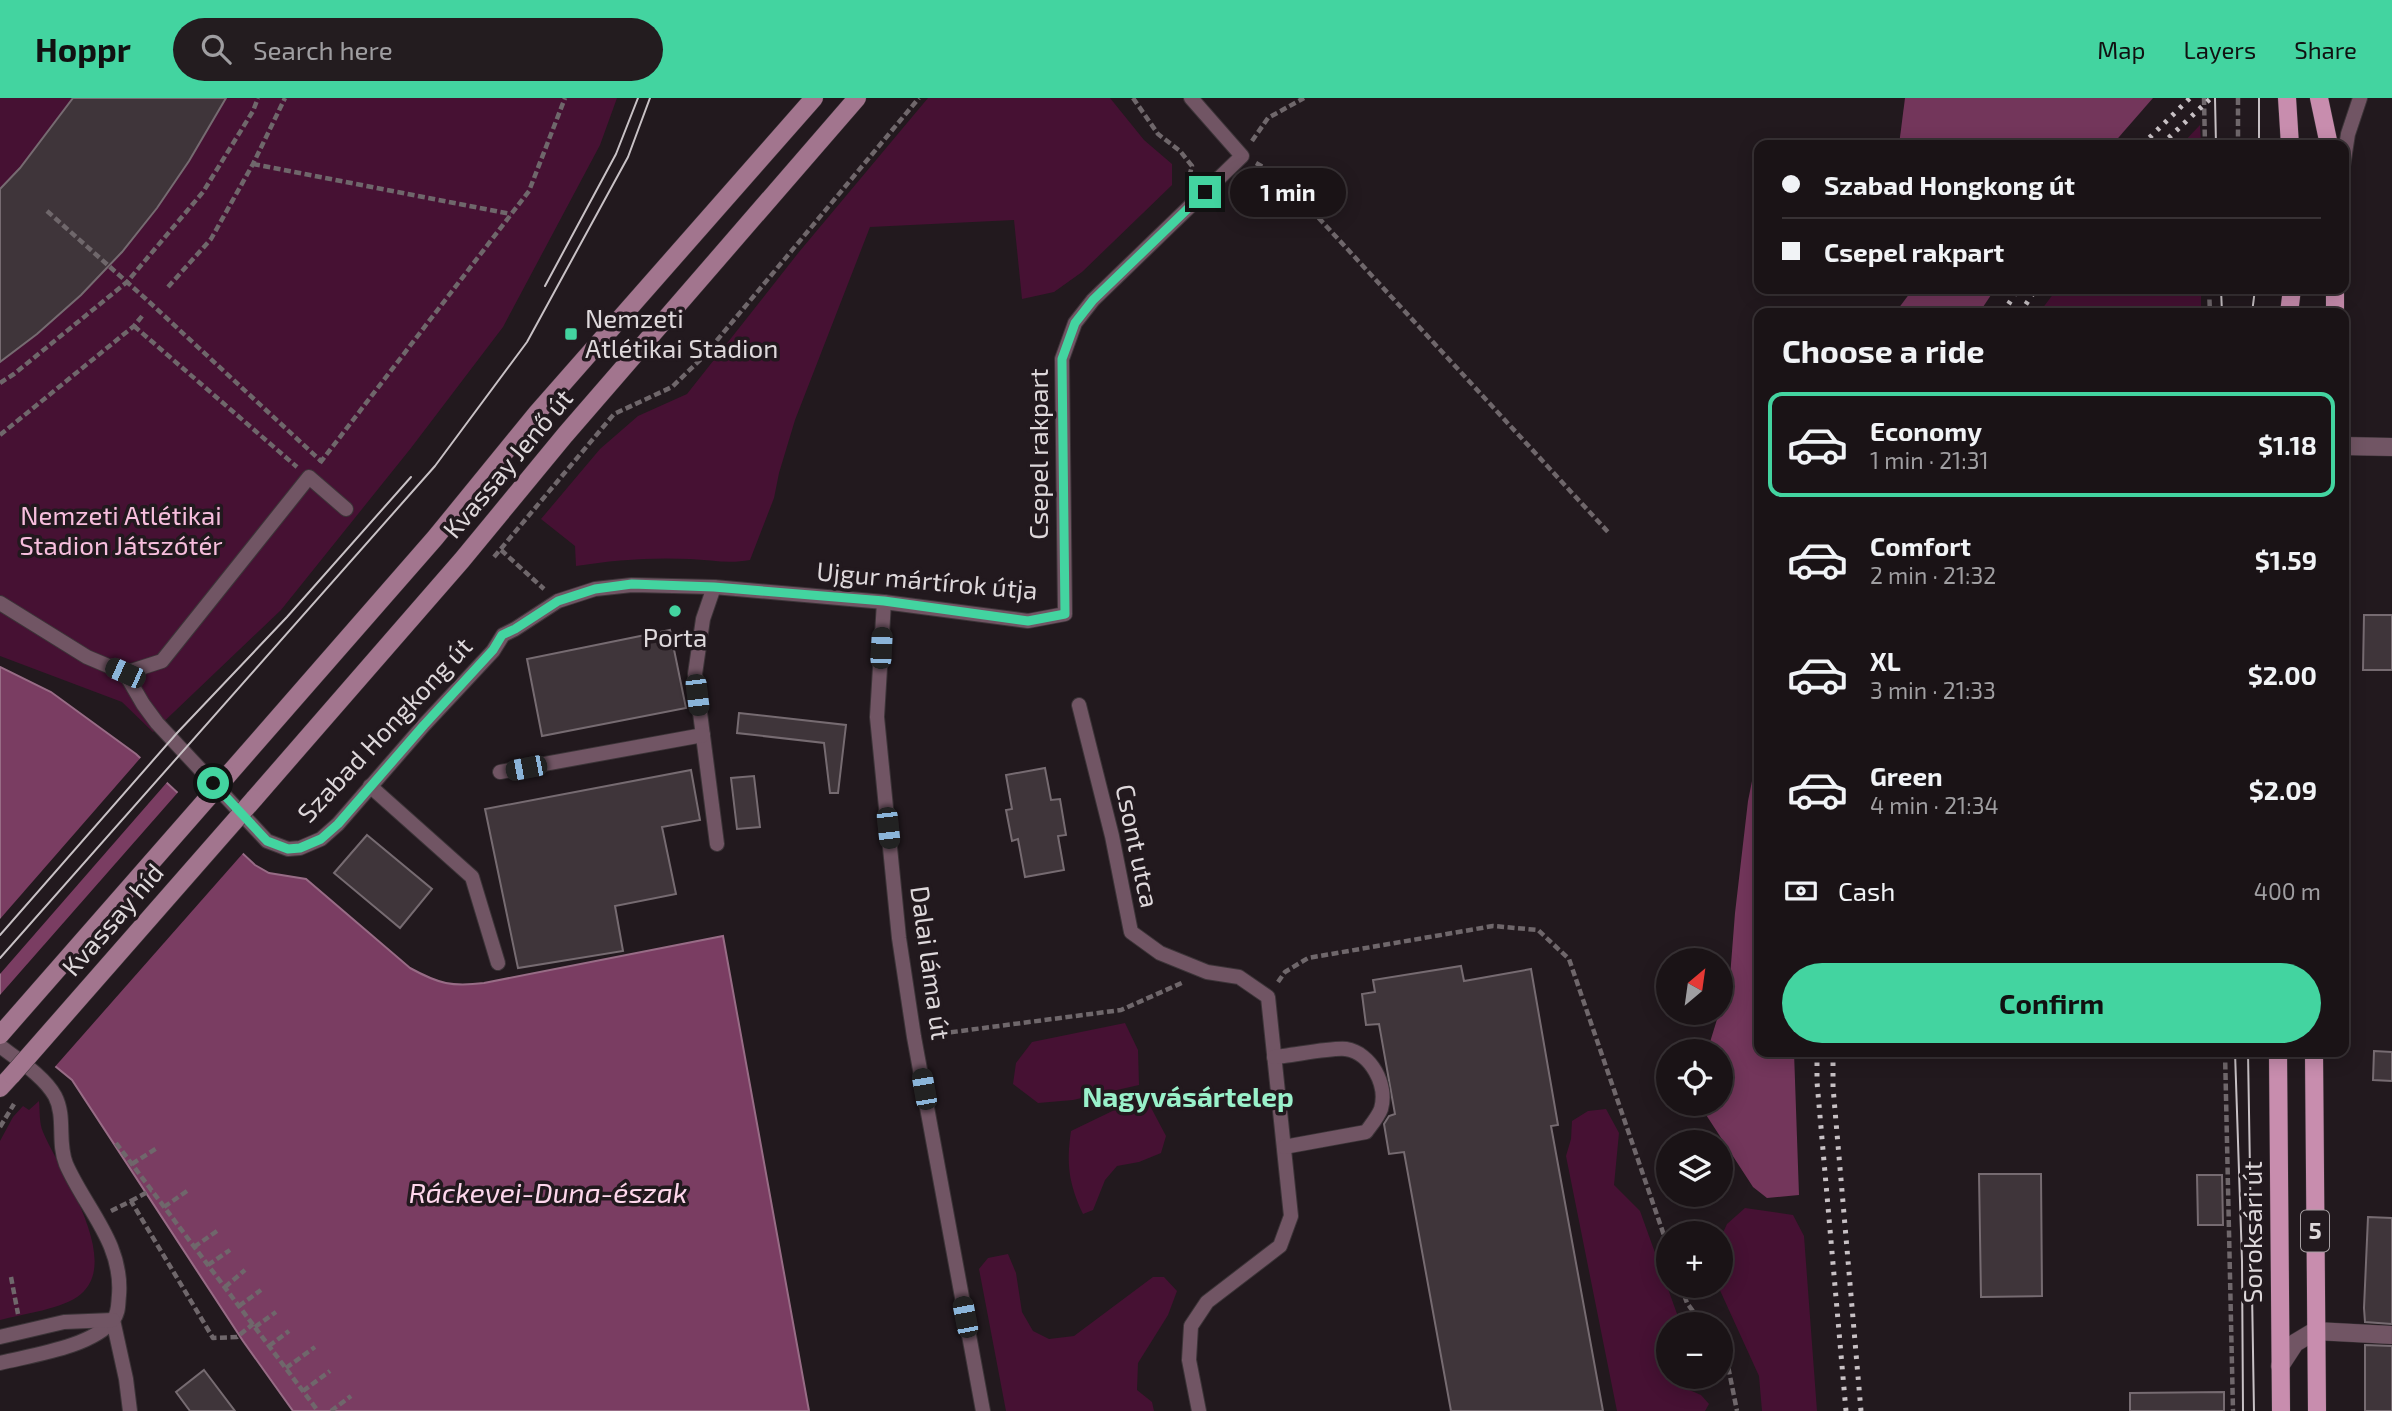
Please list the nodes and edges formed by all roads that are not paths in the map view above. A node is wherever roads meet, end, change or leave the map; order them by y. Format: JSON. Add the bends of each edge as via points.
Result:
{"nodes":[{"id":1,"x":814,"y":98,"type":"edge"},
{"id":2,"x":857,"y":98,"type":"edge"},
{"id":3,"x":1191,"y":98,"type":"edge"},
{"id":4,"x":2287,"y":98,"type":"edge"},
{"id":5,"x":2319,"y":98,"type":"edge"},
{"id":6,"x":2360,"y":98,"type":"edge"},
{"id":7,"x":2290,"y":140,"type":"edge"},
{"id":8,"x":2328,"y":140,"type":"edge"},
{"id":9,"x":2347,"y":140,"type":"edge"},
{"id":10,"x":2349,"y":446,"type":"edge"},
{"id":11,"x":2392,"y":447,"type":"edge"},
{"id":12,"x":346,"y":509,"type":"dead end"},
{"id":13,"x":707,"y":587,"type":"junction"},
{"id":14,"x":884,"y":601,"type":"junction"},
{"id":15,"x":0,"y":603,"type":"edge"},
{"id":16,"x":1065,"y":614,"type":"joint"},
{"id":17,"x":125,"y":673,"type":"junction"},
{"id":18,"x":1079,"y":705,"type":"dead end"},
{"id":19,"x":702,"y":735,"type":"junction"},
{"id":20,"x":500,"y":772,"type":"dead end"},
{"id":21,"x":227,"y":776,"type":"joint"},
{"id":22,"x":370,"y":786,"type":"junction"},
{"id":23,"x":254,"y":799,"type":"joint"},
{"id":24,"x":717,"y":844,"type":"dead end"},
{"id":25,"x":498,"y":963,"type":"dead end"},
{"id":26,"x":0,"y":1035,"type":"edge"},
{"id":27,"x":0,"y":1046,"type":"edge"},
{"id":28,"x":1274,"y":1057,"type":"junction"},
{"id":29,"x":2278,"y":1057,"type":"edge"},
{"id":30,"x":2314,"y":1057,"type":"edge"},
{"id":31,"x":6,"y":1081,"type":"edge"},
{"id":32,"x":1284,"y":1147,"type":"junction"},
{"id":33,"x":113,"y":1320,"type":"junction"},
{"id":34,"x":2315,"y":1332,"type":"junction"},
{"id":35,"x":2392,"y":1335,"type":"edge"},
{"id":36,"x":0,"y":1337,"type":"edge"},
{"id":37,"x":0,"y":1363,"type":"edge"},
{"id":38,"x":2280,"y":1366,"type":"junction"},
{"id":39,"x":130,"y":1411,"type":"edge"},
{"id":40,"x":983,"y":1411,"type":"edge"},
{"id":41,"x":1199,"y":1411,"type":"edge"},
{"id":42,"x":2281,"y":1411,"type":"edge"},
{"id":43,"x":2317,"y":1411,"type":"edge"}],
"edges":[{"from":1,"to":21,"type":"main road","name":"Kvassay Jenő út"},
{"from":2,"to":23,"type":"main road","name":"Kvassay Jenő út"},
{"from":3,"to":16,"type":"lane","name":"Csepel rakpart","via":[[1242,156],[1093,300],[1075,323],[1062,359]]},
{"from":4,"to":7,"type":"main road"},
{"from":5,"to":8,"type":"main road"},
{"from":6,"to":9,"type":"lane"},
{"from":10,"to":11,"type":"street"},
{"from":12,"to":17,"type":"lane","via":[[309,477],[162,661]]},
{"from":13,"to":14,"type":"lane","name":"Ujgur mártírok útja"},
{"from":13,"to":19,"type":"lane","via":[[695,674]]},
{"from":13,"to":22,"type":"lane","name":"Szabad Hongkong út","via":[[632,584],[558,601],[502,635]]},
{"from":14,"to":16,"type":"lane","name":"Ujgur mártírok útja","via":[[1028,621]]},
{"from":14,"to":40,"type":"lane","name":"Dalai láma út","via":[[877,717],[899,938]]},
{"from":15,"to":17,"type":"lane","via":[[87,657]]},
{"from":17,"to":22,"type":"lane","name":"Szabad Hongkong út","via":[[157,723],[276,846],[300,848],[321,839]]},
{"from":18,"to":28,"type":"lane","name":"Csont utca","via":[[1131,932],[1160,953],[1207,972],[1239,978],[1268,997]]},
{"from":19,"to":20,"type":"lane"},
{"from":19,"to":24,"type":"lane"},
{"from":21,"to":26,"type":"main road","name":"Kvassay híd","bridge":true},
{"from":22,"to":25,"type":"lane","via":[[472,877]]},
{"from":23,"to":31,"type":"main road","name":"Kvassay híd","bridge":true},
{"from":27,"to":33,"type":"lane","via":[[56,1097],[66,1164],[111,1244],[120,1278],[118,1312]]},
{"from":28,"to":32,"type":"lane"},
{"from":28,"to":32,"type":"lane","via":[[1346,1049],[1367,1059],[1377,1071],[1383,1098],[1366,1132]]},
{"from":29,"to":38,"type":"main road","name":"Soroksári út","number":"5"},
{"from":30,"to":34,"type":"main road","number":"5"},
{"from":32,"to":41,"type":"lane","via":[[1291,1216],[1280,1246],[1207,1301],[1191,1326],[1189,1360]]},
{"from":33,"to":36,"type":"lane","via":[[64,1322]]},
{"from":33,"to":37,"type":"lane","via":[[87,1340]]},
{"from":33,"to":39,"type":"lane"},
{"from":34,"to":35,"type":"street"},
{"from":34,"to":38,"type":"street","via":[[2295,1343]]},
{"from":34,"to":43,"type":"main road","number":"5"},
{"from":38,"to":42,"type":"main road","name":"Soroksári út","number":"5"}]}
